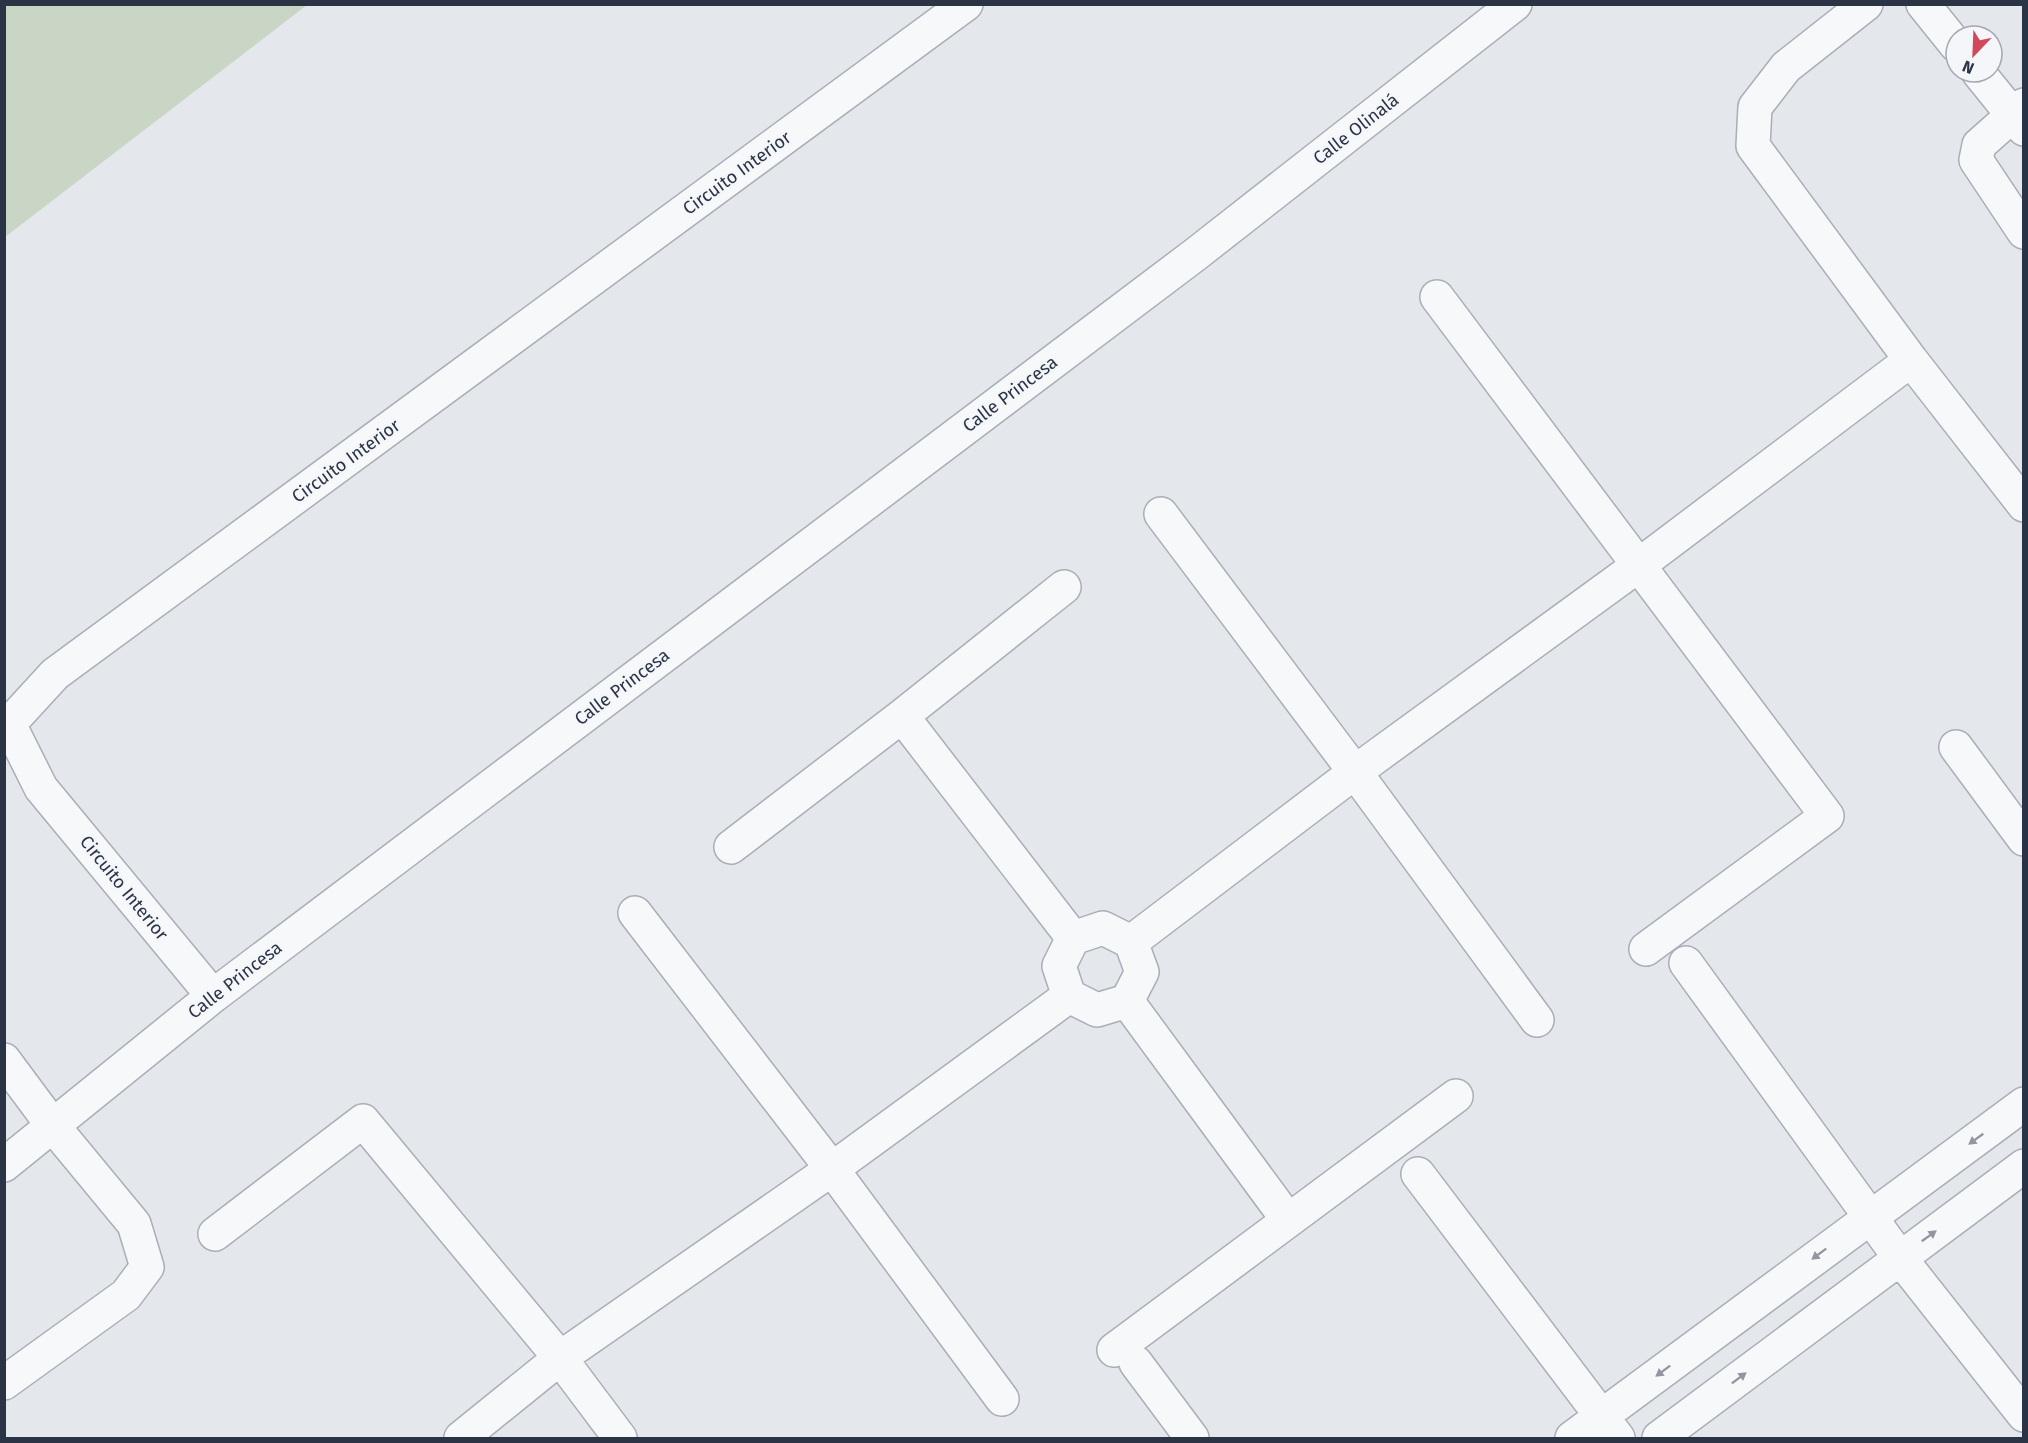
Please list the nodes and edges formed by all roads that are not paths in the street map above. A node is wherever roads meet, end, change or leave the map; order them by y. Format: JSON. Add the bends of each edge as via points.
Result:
{"nodes":[{"id":1,"x":966,"y":4,"type":"edge"},
{"id":2,"x":1515,"y":4,"type":"edge"},
{"id":3,"x":1866,"y":4,"type":"edge"},
{"id":4,"x":1923,"y":4,"type":"edge"},
{"id":5,"x":1944,"y":30,"type":"edge"},
{"id":6,"x":1989,"y":84,"type":"edge"},
{"id":7,"x":2020,"y":116,"type":"edge"},
{"id":8,"x":2024,"y":232,"type":"edge"},
{"id":9,"x":1196,"y":254,"type":"joint"},
{"id":10,"x":1437,"y":297,"type":"dead end"},
{"id":11,"x":1911,"y":360,"type":"junction"},
{"id":12,"x":2024,"y":505,"type":"edge"},
{"id":13,"x":1161,"y":514,"type":"dead end"},
{"id":14,"x":1639,"y":565,"type":"junction"},
{"id":15,"x":1064,"y":587,"type":"dead end"},
{"id":16,"x":902,"y":716,"type":"junction"},
{"id":17,"x":1956,"y":747,"type":"dead end"},
{"id":18,"x":1355,"y":772,"type":"junction"},
{"id":19,"x":2024,"y":839,"type":"edge"},
{"id":20,"x":731,"y":847,"type":"dead end"},
{"id":21,"x":635,"y":913,"type":"dead end"},
{"id":22,"x":1073,"y":938,"type":"junction"},
{"id":23,"x":1131,"y":942,"type":"junction"},
{"id":24,"x":1646,"y":949,"type":"dead end"},
{"id":25,"x":1686,"y":963,"type":"dead end"},
{"id":26,"x":213,"y":996,"type":"junction"},
{"id":27,"x":1069,"y":996,"type":"junction"},
{"id":28,"x":1127,"y":1001,"type":"junction"},
{"id":29,"x":1537,"y":1020,"type":"dead end"},
{"id":30,"x":4,"y":1060,"type":"edge"},
{"id":31,"x":1456,"y":1096,"type":"dead end"},
{"id":32,"x":2024,"y":1104,"type":"edge"},
{"id":33,"x":53,"y":1126,"type":"junction"},
{"id":34,"x":4,"y":1164,"type":"edge"},
{"id":35,"x":2024,"y":1166,"type":"edge"},
{"id":36,"x":832,"y":1169,"type":"junction"},
{"id":37,"x":1418,"y":1174,"type":"dead end"},
{"id":38,"x":1871,"y":1216,"type":"junction"},
{"id":39,"x":1288,"y":1220,"type":"junction"},
{"id":40,"x":215,"y":1234,"type":"dead end"},
{"id":41,"x":1899,"y":1258,"type":"junction"},
{"id":42,"x":560,"y":1358,"type":"junction"},
{"id":43,"x":4,"y":1383,"type":"edge"},
{"id":44,"x":1002,"y":1399,"type":"dead end"},
{"id":45,"x":2024,"y":1415,"type":"edge"},
{"id":46,"x":1610,"y":1427,"type":"edge"},
{"id":47,"x":461,"y":1438,"type":"edge"},
{"id":48,"x":620,"y":1438,"type":"edge"},
{"id":49,"x":1191,"y":1438,"type":"edge"},
{"id":50,"x":1572,"y":1438,"type":"edge"},
{"id":51,"x":1659,"y":1438,"type":"edge"}],
"edges":[{"from":1,"to":26,"type":"street","name":"Circuito Interior","via":[[56,674],[9,724],[41,788]]},
{"from":2,"to":9,"type":"street","name":"Calle Olinalá"},
{"from":3,"to":11,"type":"street","via":[[1786,67],[1755,107],[1753,146]]},
{"from":4,"to":5,"type":"street"},
{"from":6,"to":7,"type":"street"},
{"from":7,"to":8,"type":"street","via":[[1979,145],[1976,160]]},
{"from":9,"to":26,"type":"street","name":"Calle Princesa"},
{"from":10,"to":14,"type":"street"},
{"from":11,"to":12,"type":"street"},
{"from":11,"to":14,"type":"street"},
{"from":13,"to":18,"type":"street"},
{"from":14,"to":18,"type":"street"},
{"from":14,"to":24,"type":"street","via":[[1827,816]]},
{"from":15,"to":16,"type":"street"},
{"from":16,"to":20,"type":"street"},
{"from":16,"to":22,"type":"street"},
{"from":17,"to":19,"type":"street"},
{"from":18,"to":23,"type":"street"},
{"from":18,"to":29,"type":"street"},
{"from":21,"to":36,"type":"street"},
{"from":22,"to":23,"type":"street","via":[[1103,928]]},
{"from":22,"to":27,"type":"street","via":[[1059,966]]},
{"from":23,"to":28,"type":"street","via":[[1142,972]]},
{"from":25,"to":38,"type":"street"},
{"from":26,"to":33,"type":"street","name":"Calle Princesa"},
{"from":27,"to":28,"type":"street","via":[[1097,1010]]},
{"from":27,"to":36,"type":"street"},
{"from":28,"to":39,"type":"street"},
{"from":30,"to":33,"type":"street"},
{"from":31,"to":39,"type":"street"},
{"from":32,"to":38,"type":"street","one_way":true},
{"from":33,"to":34,"type":"street","name":"Calle Princesa"},
{"from":33,"to":43,"type":"street","via":[[134,1224],[147,1267],[126,1295]]},
{"from":41,"to":35,"type":"street","one_way":true},
{"from":36,"to":42,"type":"street"},
{"from":36,"to":44,"type":"street"},
{"from":37,"to":46,"type":"street"},
{"from":38,"to":41,"type":"street"},
{"from":38,"to":46,"type":"street","one_way":true},
{"from":39,"to":49,"type":"street","via":[[1125,1356]]},
{"from":40,"to":42,"type":"street","via":[[363,1121]]},
{"from":41,"to":45,"type":"street"},
{"from":51,"to":41,"type":"street","one_way":true},
{"from":42,"to":47,"type":"street"},
{"from":42,"to":48,"type":"street"},
{"from":46,"to":50,"type":"street"}]}
